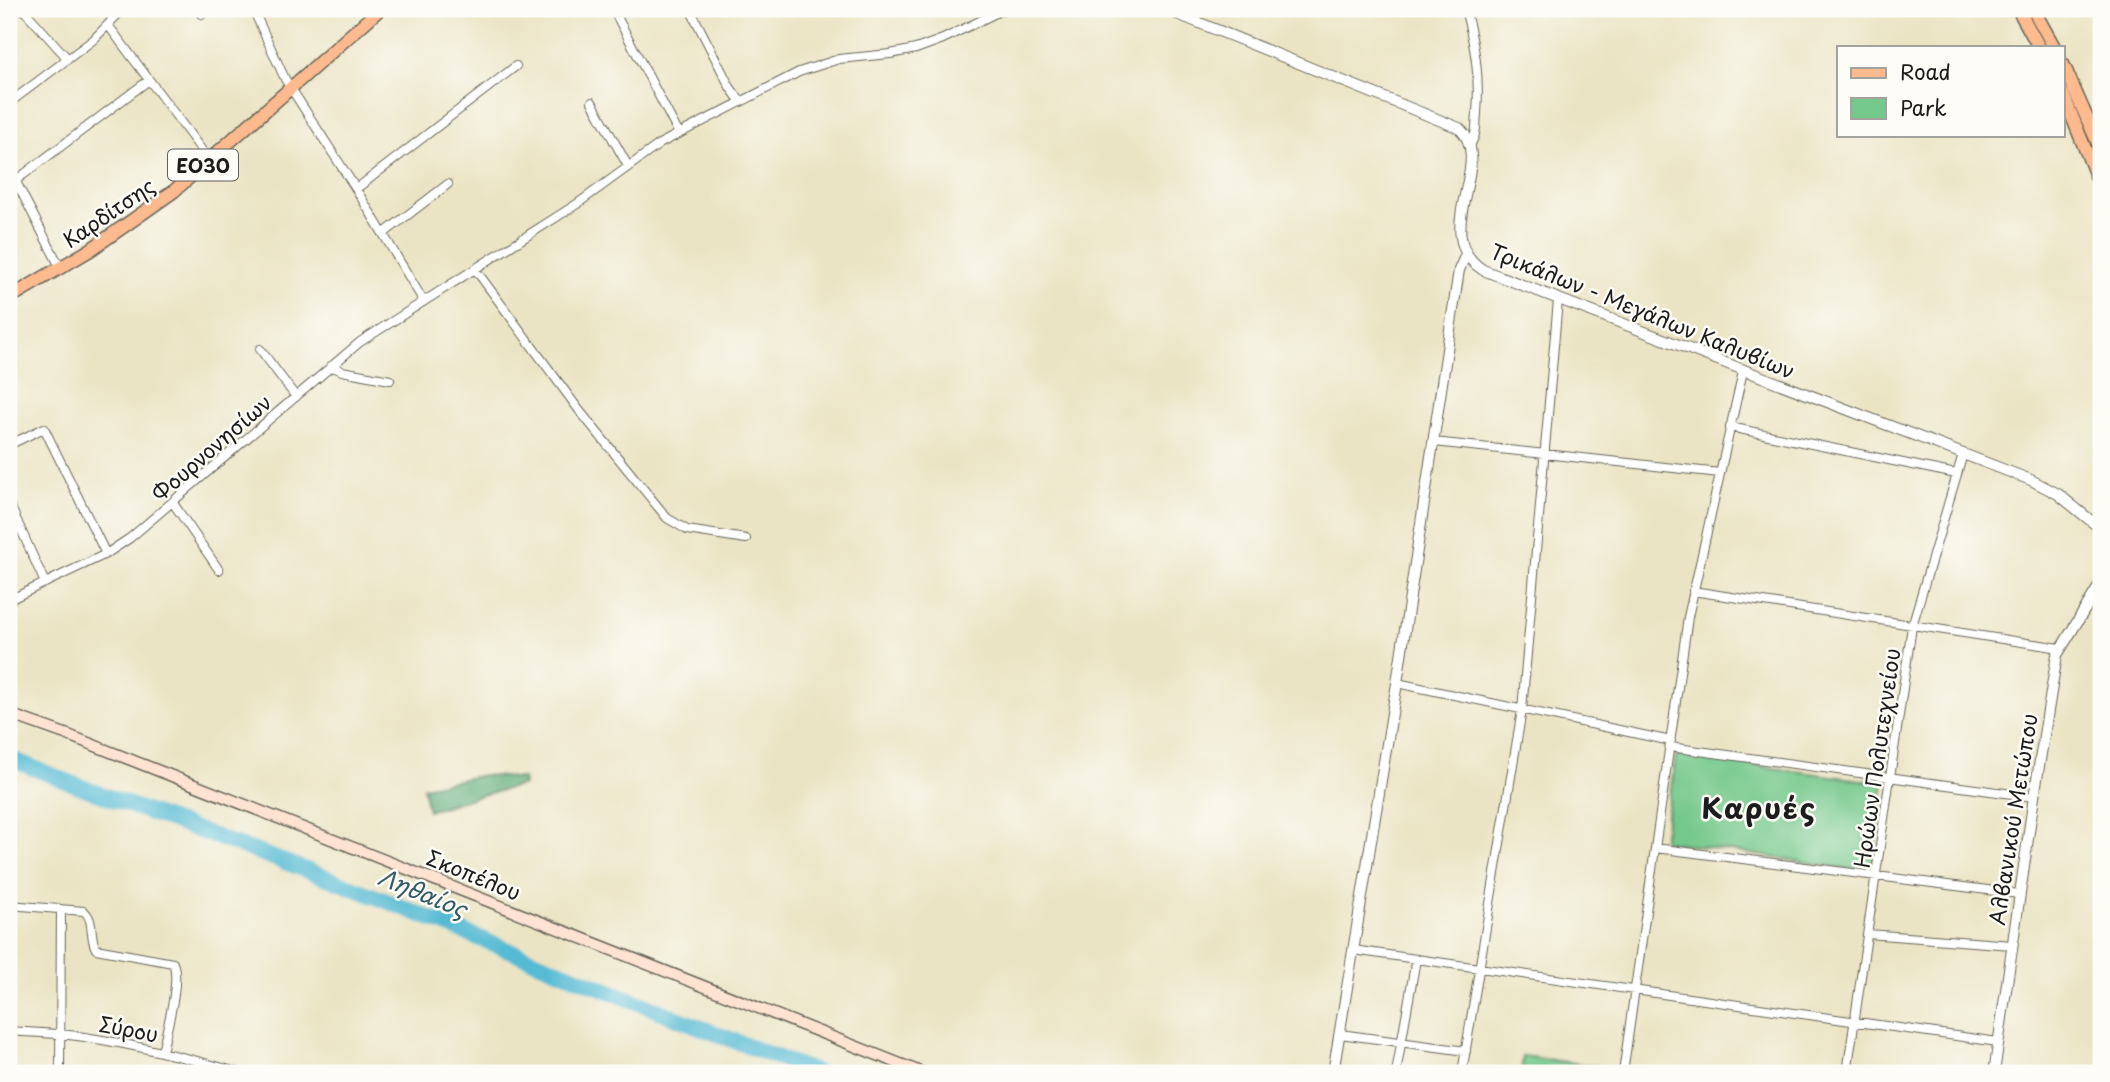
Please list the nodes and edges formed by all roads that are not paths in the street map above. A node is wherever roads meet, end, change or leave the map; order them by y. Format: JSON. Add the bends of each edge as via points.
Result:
{"nodes":[{"id":1,"x":23,"y":9,"type":"edge"},
{"id":2,"x":105,"y":9,"type":"edge"},
{"id":3,"x":123,"y":9,"type":"edge"},
{"id":4,"x":253,"y":9,"type":"edge"},
{"id":5,"x":380,"y":9,"type":"edge"},
{"id":6,"x":613,"y":9,"type":"edge"},
{"id":7,"x":690,"y":9,"type":"edge"},
{"id":8,"x":1004,"y":9,"type":"edge"},
{"id":9,"x":1165,"y":9,"type":"edge"},
{"id":10,"x":1465,"y":9,"type":"edge"},
{"id":11,"x":2018,"y":9,"type":"edge"},
{"id":12,"x":2033,"y":9,"type":"edge"},
{"id":13,"x":111,"y":22,"type":"junction"},
{"id":14,"x":2038,"y":46,"type":"edge"},
{"id":15,"x":2053,"y":46,"type":"edge"},
{"id":16,"x":68,"y":59,"type":"junction"},
{"id":17,"x":516,"y":66,"type":"dead end"},
{"id":18,"x":2064,"y":66,"type":"edge"},
{"id":19,"x":149,"y":80,"type":"junction"},
{"id":20,"x":291,"y":88,"type":"junction"},
{"id":21,"x":2064,"y":96,"type":"edge"},
{"id":22,"x":740,"y":101,"type":"junction"},
{"id":23,"x":592,"y":102,"type":"dead end"},
{"id":24,"x":9,"y":103,"type":"edge"},
{"id":25,"x":679,"y":134,"type":"junction"},
{"id":26,"x":1470,"y":145,"type":"junction"},
{"id":27,"x":2101,"y":150,"type":"edge"},
{"id":28,"x":209,"y":160,"type":"junction"},
{"id":29,"x":628,"y":166,"type":"junction"},
{"id":30,"x":9,"y":168,"type":"edge"},
{"id":31,"x":15,"y":181,"type":"junction"},
{"id":32,"x":448,"y":184,"type":"dead end"},
{"id":33,"x":2101,"y":188,"type":"edge"},
{"id":34,"x":356,"y":189,"type":"junction"},
{"id":35,"x":383,"y":234,"type":"junction"},
{"id":36,"x":1466,"y":254,"type":"junction"},
{"id":37,"x":60,"y":267,"type":"junction"},
{"id":38,"x":475,"y":269,"type":"junction"},
{"id":39,"x":9,"y":298,"type":"edge"},
{"id":40,"x":423,"y":300,"type":"junction"},
{"id":41,"x":1558,"y":300,"type":"junction"},
{"id":42,"x":260,"y":349,"type":"dead end"},
{"id":43,"x":331,"y":366,"type":"junction"},
{"id":44,"x":1743,"y":371,"type":"junction"},
{"id":45,"x":390,"y":380,"type":"dead end"},
{"id":46,"x":296,"y":397,"type":"junction"},
{"id":47,"x":1730,"y":427,"type":"junction"},
{"id":48,"x":1434,"y":442,"type":"junction"},
{"id":49,"x":9,"y":445,"type":"edge"},
{"id":50,"x":1544,"y":453,"type":"junction"},
{"id":51,"x":1963,"y":454,"type":"junction"},
{"id":52,"x":1720,"y":473,"type":"junction"},
{"id":53,"x":1956,"y":474,"type":"junction"},
{"id":54,"x":9,"y":503,"type":"edge"},
{"id":55,"x":173,"y":503,"type":"junction"},
{"id":56,"x":2101,"y":529,"type":"edge"},
{"id":57,"x":746,"y":539,"type":"dead end"},
{"id":58,"x":106,"y":554,"type":"junction"},
{"id":59,"x":219,"y":570,"type":"dead end"},
{"id":60,"x":45,"y":583,"type":"junction"},
{"id":61,"x":2101,"y":583,"type":"edge"},
{"id":62,"x":1693,"y":591,"type":"junction"},
{"id":63,"x":9,"y":600,"type":"edge"},
{"id":64,"x":1912,"y":626,"type":"junction"},
{"id":65,"x":2060,"y":648,"type":"junction"},
{"id":66,"x":1397,"y":683,"type":"junction"},
{"id":67,"x":1522,"y":710,"type":"junction"},
{"id":68,"x":9,"y":714,"type":"edge"},
{"id":69,"x":1671,"y":744,"type":"junction"},
{"id":70,"x":1891,"y":778,"type":"junction"},
{"id":71,"x":2034,"y":797,"type":"junction"},
{"id":72,"x":1655,"y":848,"type":"junction"},
{"id":73,"x":1876,"y":876,"type":"junction"},
{"id":74,"x":2019,"y":894,"type":"junction"},
{"id":75,"x":9,"y":905,"type":"edge"},
{"id":76,"x":61,"y":909,"type":"junction"},
{"id":77,"x":1868,"y":934,"type":"junction"},
{"id":78,"x":2012,"y":945,"type":"junction"},
{"id":79,"x":1353,"y":950,"type":"junction"},
{"id":80,"x":1416,"y":959,"type":"junction"},
{"id":81,"x":1479,"y":967,"type":"junction"},
{"id":82,"x":1635,"y":990,"type":"junction"},
{"id":83,"x":1855,"y":1021,"type":"junction"},
{"id":84,"x":9,"y":1031,"type":"edge"},
{"id":85,"x":61,"y":1034,"type":"junction"},
{"id":86,"x":1340,"y":1034,"type":"junction"},
{"id":87,"x":1401,"y":1042,"type":"junction"},
{"id":88,"x":1998,"y":1042,"type":"junction"},
{"id":89,"x":1466,"y":1051,"type":"junction"},
{"id":90,"x":162,"y":1052,"type":"junction"},
{"id":91,"x":60,"y":1073,"type":"edge"},
{"id":92,"x":240,"y":1073,"type":"edge"},
{"id":93,"x":923,"y":1073,"type":"edge"},
{"id":94,"x":1333,"y":1073,"type":"edge"},
{"id":95,"x":1396,"y":1073,"type":"edge"},
{"id":96,"x":1462,"y":1073,"type":"edge"},
{"id":97,"x":1622,"y":1073,"type":"edge"},
{"id":98,"x":1847,"y":1073,"type":"edge"},
{"id":99,"x":1994,"y":1073,"type":"edge"}],
"edges":[{"from":1,"to":16,"type":"street"},
{"from":2,"to":13,"type":"street"},
{"from":3,"to":13,"type":"street"},
{"from":4,"to":20,"type":"street"},
{"from":5,"to":20,"type":"main road","name":"Καρδίτσης","number":"ΕΟ30"},
{"from":6,"to":25,"type":"street"},
{"from":7,"to":22,"type":"street"},
{"from":8,"to":22,"type":"street","name":"Φουρνονησίων","via":[[916,49],[815,65]]},
{"from":9,"to":26,"type":"street","via":[[1449,123],[1464,132]]},
{"from":10,"to":26,"type":"street","via":[[1479,78]]},
{"from":11,"to":14,"type":"main road"},
{"from":12,"to":15,"type":"main road"},
{"from":13,"to":16,"type":"street"},
{"from":13,"to":19,"type":"street"},
{"from":16,"to":24,"type":"street"},
{"from":17,"to":34,"type":"street"},
{"from":18,"to":27,"type":"main road"},
{"from":19,"to":28,"type":"street"},
{"from":19,"to":31,"type":"street"},
{"from":20,"to":28,"type":"main road","name":"Καρδίτσης","number":"ΕΟ30"},
{"from":20,"to":34,"type":"street"},
{"from":21,"to":33,"type":"main road"},
{"from":22,"to":25,"type":"street","name":"Φουρνονησίων"},
{"from":23,"to":29,"type":"street"},
{"from":25,"to":29,"type":"street","name":"Φουρνονησίων"},
{"from":26,"to":36,"type":"street","name":"Τρικάλων - Μεγάλων Καλυβίων","via":[[1461,230]]},
{"from":28,"to":37,"type":"main road","name":"Καρδίτσης","number":"ΕΟ30","via":[[142,215]]},
{"from":29,"to":38,"type":"street","name":"Φουρνονησίων"},
{"from":30,"to":31,"type":"street"},
{"from":31,"to":37,"type":"street"},
{"from":32,"to":35,"type":"street"},
{"from":34,"to":35,"type":"street"},
{"from":35,"to":40,"type":"street"},
{"from":36,"to":41,"type":"street","name":"Τρικάλων - Μεγάλων Καλυβίων","via":[[1483,270]]},
{"from":36,"to":48,"type":"street","via":[[1459,270]]},
{"from":37,"to":39,"type":"main road","name":"Καρδίτσης","number":"ΕΟ30"},
{"from":38,"to":40,"type":"street","name":"Φουρνονησίων"},
{"from":38,"to":57,"type":"street","via":[[579,410],[667,518],[687,530]]},
{"from":40,"to":43,"type":"street","name":"Φουρνονησίων"},
{"from":41,"to":44,"type":"street","name":"Τρικάλων - Μεγάλων Καλυβίων"},
{"from":41,"to":50,"type":"street"},
{"from":42,"to":46,"type":"street"},
{"from":43,"to":45,"type":"street"},
{"from":43,"to":46,"type":"street","name":"Φουρνονησίων"},
{"from":44,"to":47,"type":"street"},
{"from":44,"to":51,"type":"street","name":"Τρικάλων - Μεγάλων Καλυβίων"},
{"from":46,"to":55,"type":"street","name":"Φουρνονησίων"},
{"from":47,"to":52,"type":"street"},
{"from":47,"to":53,"type":"street"},
{"from":48,"to":50,"type":"street"},
{"from":48,"to":66,"type":"street"},
{"from":49,"to":58,"type":"street","via":[[44,428]]},
{"from":50,"to":52,"type":"street"},
{"from":50,"to":67,"type":"street"},
{"from":51,"to":53,"type":"street","name":"Ηρώων Πολυτεχνείου"},
{"from":51,"to":56,"type":"street","name":"Τρικάλων - Μεγάλων Καλυβίων","via":[[2046,487]]},
{"from":52,"to":62,"type":"street"},
{"from":53,"to":64,"type":"street","name":"Ηρώων Πολυτεχνείου"},
{"from":54,"to":60,"type":"street"},
{"from":55,"to":58,"type":"street","name":"Φουρνονησίων"},
{"from":55,"to":59,"type":"street"},
{"from":58,"to":60,"type":"street","name":"Φουρνονησίων"},
{"from":60,"to":63,"type":"street","name":"Φουρνονησίων"},
{"from":61,"to":65,"type":"street","name":"Αλβανικού Μετώπου"},
{"from":62,"to":64,"type":"street"},
{"from":62,"to":69,"type":"street"},
{"from":64,"to":65,"type":"street"},
{"from":64,"to":70,"type":"street","name":"Ηρώων Πολυτεχνείου"},
{"from":65,"to":71,"type":"street","name":"Αλβανικού Μετώπου"},
{"from":66,"to":67,"type":"street"},
{"from":66,"to":79,"type":"street"},
{"from":67,"to":69,"type":"street"},
{"from":67,"to":81,"type":"street"},
{"from":68,"to":93,"type":"main road","name":"Σκοπέλου"},
{"from":69,"to":70,"type":"street"},
{"from":69,"to":72,"type":"street"},
{"from":70,"to":71,"type":"street"},
{"from":70,"to":73,"type":"street","name":"Ηρώων Πολυτεχνείου"},
{"from":71,"to":74,"type":"street","name":"Αλβανικού Μετώπου"},
{"from":72,"to":73,"type":"street"},
{"from":72,"to":82,"type":"street"},
{"from":73,"to":74,"type":"street"},
{"from":73,"to":77,"type":"street","name":"Ηρώων Πολυτεχνείου"},
{"from":74,"to":78,"type":"street","name":"Αλβανικού Μετώπου"},
{"from":75,"to":76,"type":"street"},
{"from":76,"to":85,"type":"street"},
{"from":76,"to":90,"type":"street","via":[[88,914],[96,949],[174,964]]},
{"from":77,"to":78,"type":"street"},
{"from":77,"to":83,"type":"street","name":"Ηρώων Πολυτεχνείου"},
{"from":78,"to":88,"type":"street","name":"Αλβανικού Μετώπου"},
{"from":79,"to":80,"type":"street"},
{"from":79,"to":86,"type":"street"},
{"from":80,"to":81,"type":"street"},
{"from":80,"to":87,"type":"street"},
{"from":81,"to":82,"type":"street"},
{"from":81,"to":89,"type":"street"},
{"from":82,"to":83,"type":"street"},
{"from":82,"to":97,"type":"street"},
{"from":83,"to":88,"type":"street"},
{"from":83,"to":98,"type":"street","name":"Ηρώων Πολυτεχνείου"},
{"from":84,"to":85,"type":"street","name":"Σύρου"},
{"from":85,"to":90,"type":"street","name":"Σύρου"},
{"from":85,"to":91,"type":"street"},
{"from":86,"to":87,"type":"street"},
{"from":86,"to":94,"type":"street"},
{"from":87,"to":89,"type":"street"},
{"from":87,"to":95,"type":"street"},
{"from":88,"to":99,"type":"street","name":"Αλβανικού Μετώπου"},
{"from":89,"to":96,"type":"street"},
{"from":90,"to":92,"type":"street","name":"Σύρου"}]}
